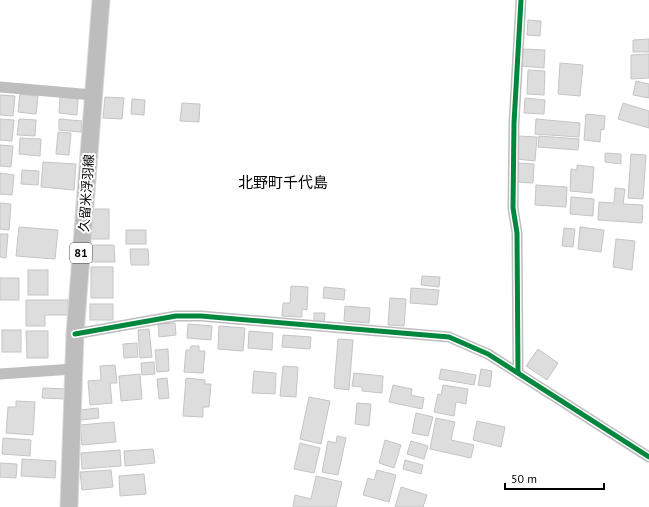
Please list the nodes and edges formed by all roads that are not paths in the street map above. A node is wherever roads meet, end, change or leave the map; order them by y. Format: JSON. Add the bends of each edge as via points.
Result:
{"nodes":[{"id":1,"x":101,"y":0,"type":"edge"},
{"id":2,"x":521,"y":0,"type":"edge"},
{"id":3,"x":0,"y":87,"type":"edge"},
{"id":4,"x":93,"y":94,"type":"junction"},
{"id":5,"x":75,"y":334,"type":"junction"},
{"id":6,"x":73,"y":369,"type":"junction"},
{"id":7,"x":518,"y":373,"type":"junction"},
{"id":8,"x":0,"y":374,"type":"edge"},
{"id":9,"x":649,"y":457,"type":"edge"},
{"id":10,"x":69,"y":507,"type":"edge"}],
"edges":[{"from":1,"to":4,"type":"main road","name":"久留米浮羽線","number":"81"},
{"from":2,"to":7,"type":"street","via":[[514,123],[513,208],[518,232]]},
{"from":3,"to":4,"type":"street"},
{"from":4,"to":5,"type":"main road","name":"久留米浮羽線","number":"81"},
{"from":5,"to":6,"type":"main road","name":"久留米浮羽線","number":"81"},
{"from":5,"to":7,"type":"street","via":[[176,316],[201,316],[449,337],[488,354]]},
{"from":6,"to":8,"type":"street"},
{"from":6,"to":10,"type":"main road","name":"久留米浮羽線","number":"81"},
{"from":7,"to":9,"type":"street"}]}
